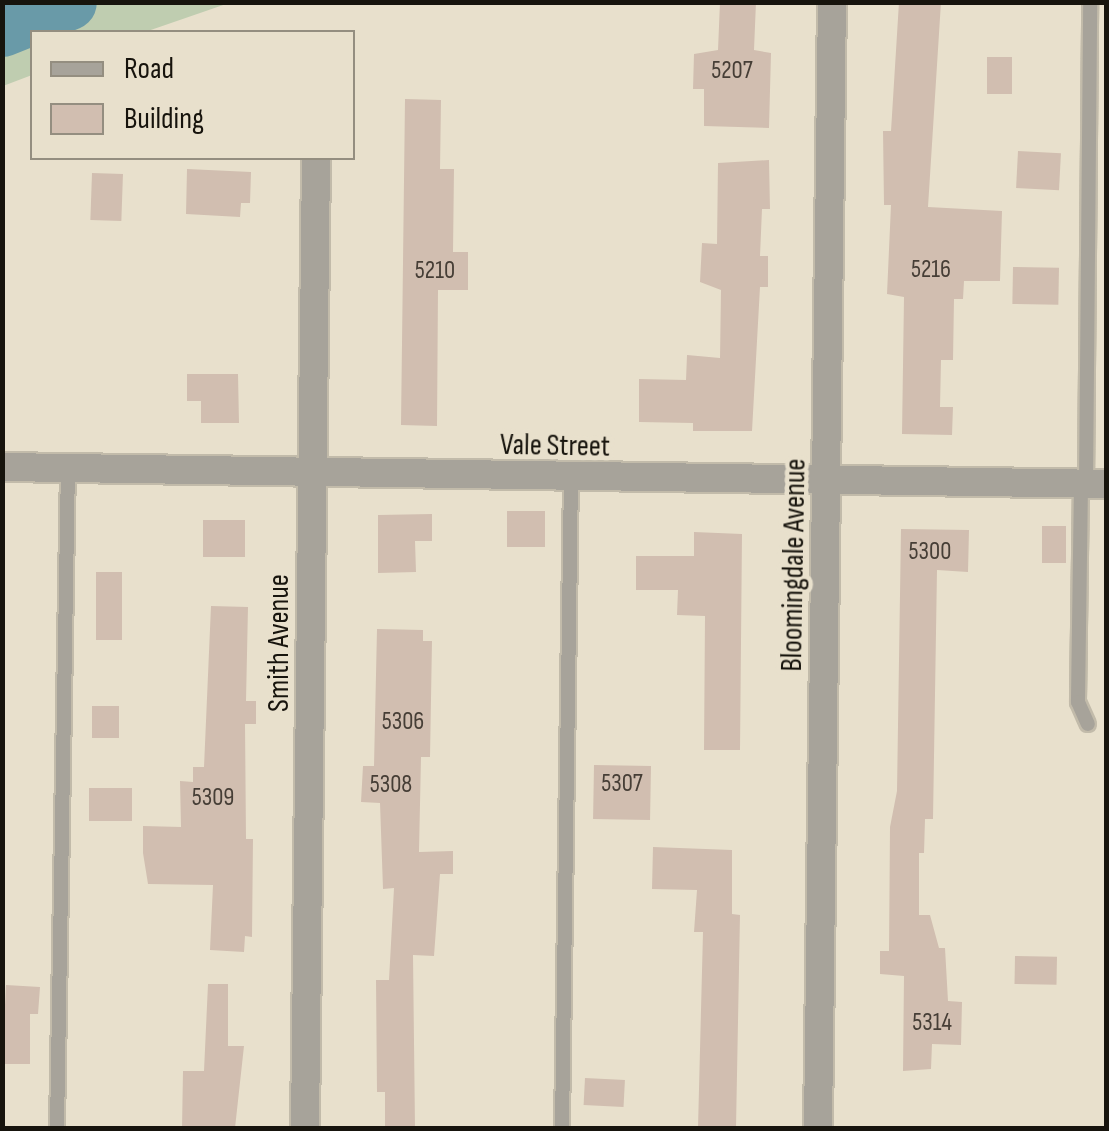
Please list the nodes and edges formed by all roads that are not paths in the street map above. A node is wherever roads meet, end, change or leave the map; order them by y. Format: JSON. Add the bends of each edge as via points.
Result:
{"nodes":[{"id":1,"x":832,"y":2,"type":"edge"},
{"id":2,"x":1090,"y":2,"type":"edge"},
{"id":3,"x":316,"y":160,"type":"edge"},
{"id":4,"x":2,"y":468,"type":"edge"},
{"id":5,"x":68,"y":468,"type":"junction"},
{"id":6,"x":313,"y":474,"type":"junction"},
{"id":7,"x":571,"y":479,"type":"junction"},
{"id":8,"x":828,"y":483,"type":"junction"},
{"id":9,"x":1091,"y":484,"type":"edge"},
{"id":10,"x":1088,"y":724,"type":"dead end"},
{"id":11,"x":57,"y":1128,"type":"edge"},
{"id":12,"x":305,"y":1128,"type":"edge"},
{"id":13,"x":562,"y":1128,"type":"edge"},
{"id":14,"x":818,"y":1128,"type":"edge"}],
"edges":[{"from":1,"to":8,"type":"street","name":"Bloomingdale Avenue"},
{"from":2,"to":9,"type":"lane"},
{"from":3,"to":6,"type":"street","name":"Smith Avenue"},
{"from":4,"to":5,"type":"street","name":"Vale Street"},
{"from":5,"to":6,"type":"street","name":"Vale Street"},
{"from":5,"to":11,"type":"lane"},
{"from":6,"to":7,"type":"street","name":"Vale Street"},
{"from":6,"to":12,"type":"street","name":"Smith Avenue"},
{"from":7,"to":8,"type":"street","name":"Vale Street"},
{"from":7,"to":13,"type":"lane"},
{"from":8,"to":9,"type":"street","name":"Vale Street"},
{"from":8,"to":14,"type":"street","name":"Bloomingdale Avenue"},
{"from":9,"to":10,"type":"lane","via":[[1078,702]]}]}
